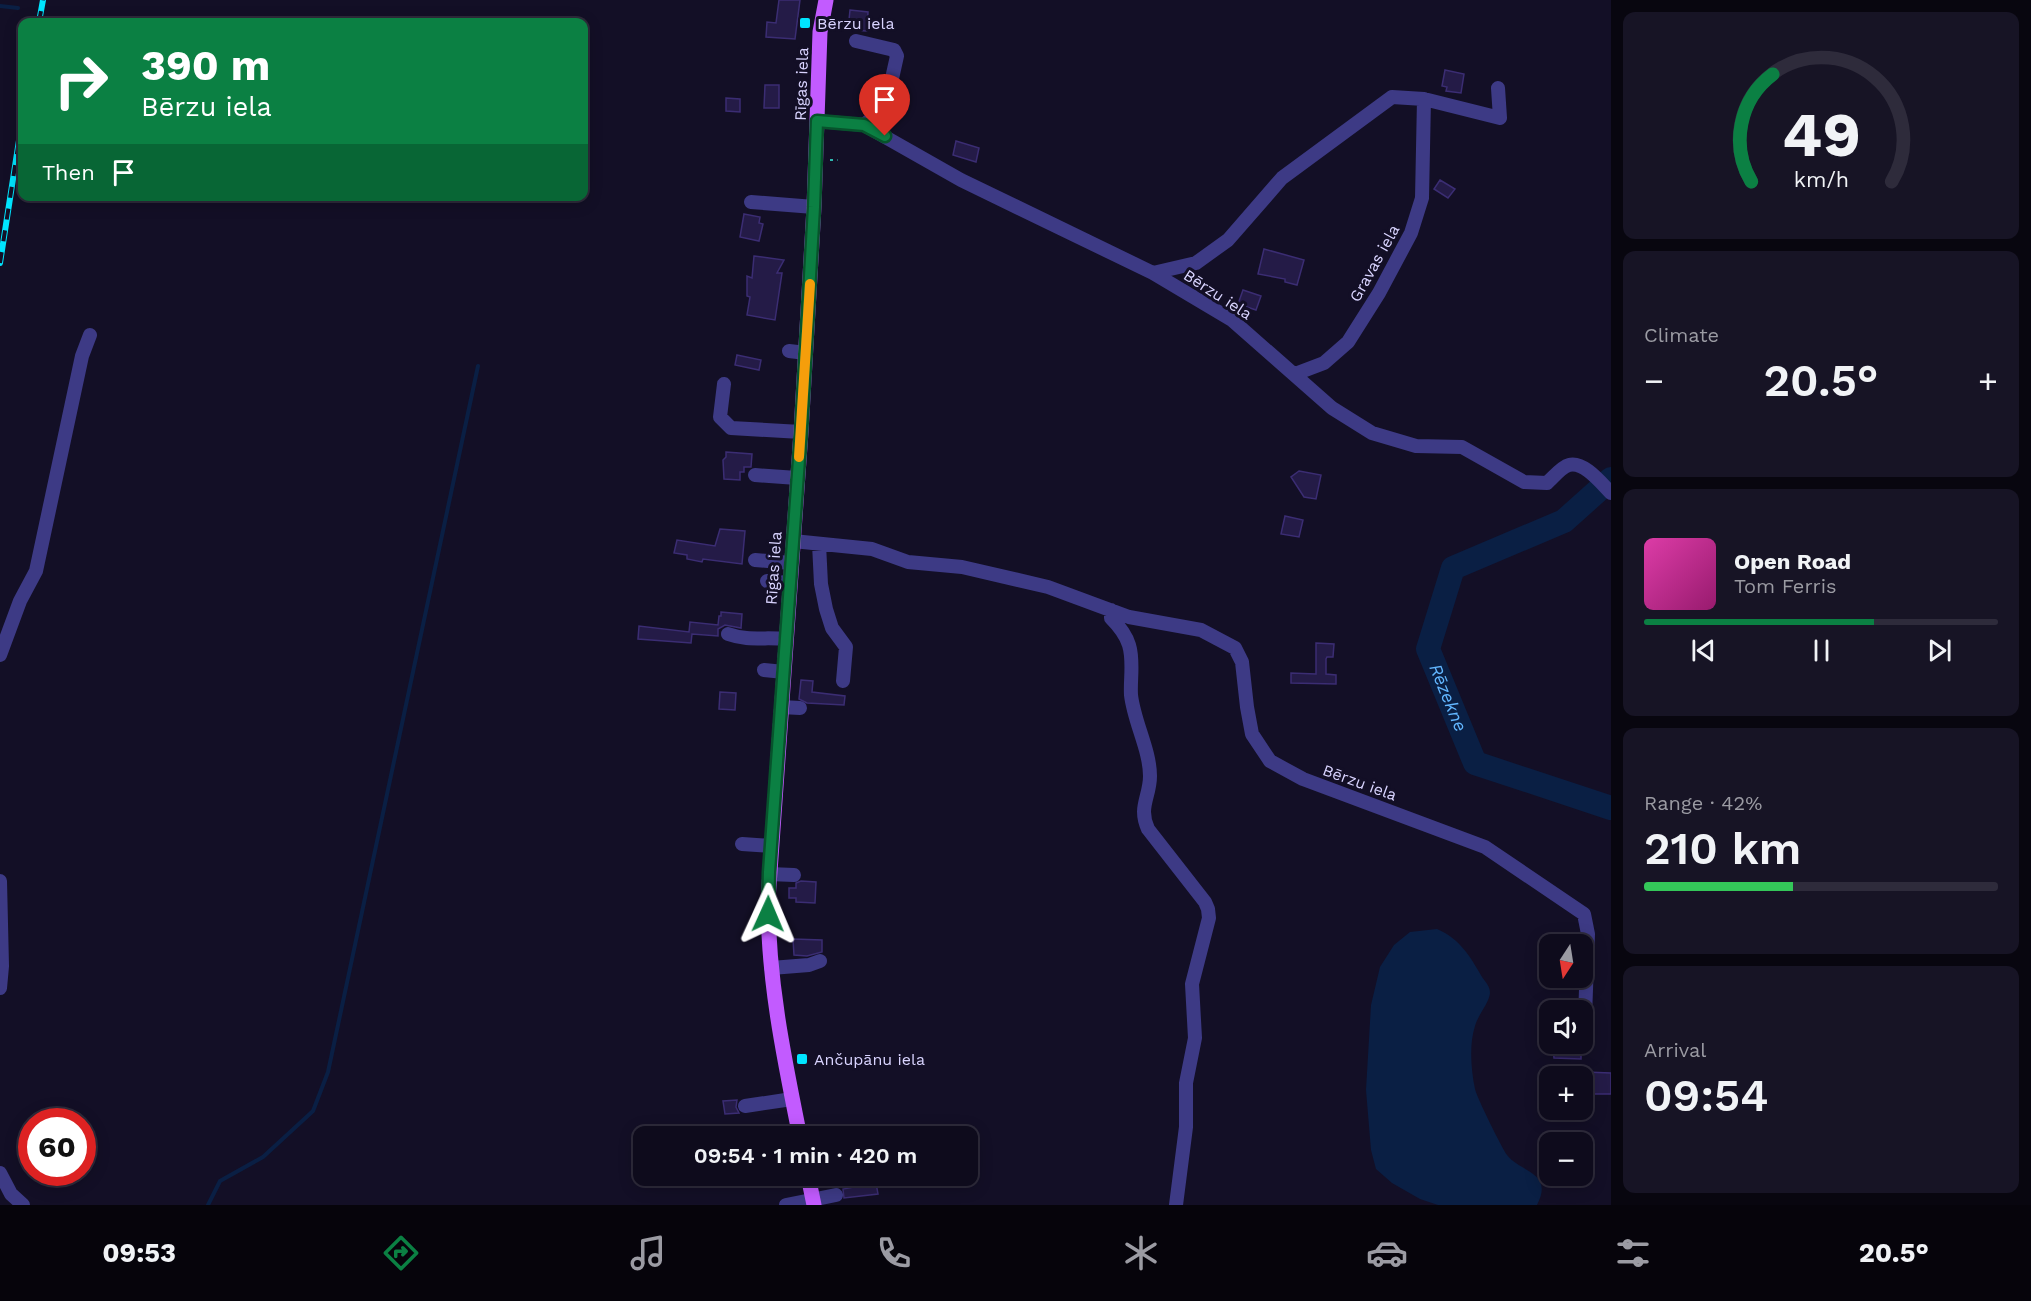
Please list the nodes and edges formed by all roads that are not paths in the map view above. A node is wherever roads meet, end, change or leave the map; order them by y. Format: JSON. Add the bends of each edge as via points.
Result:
{"nodes":[{"id":1,"x":825,"y":0,"type":"edge"},
{"id":2,"x":856,"y":41,"type":"dead end"},
{"id":3,"x":1498,"y":88,"type":"dead end"},
{"id":4,"x":1424,"y":99,"type":"junction"},
{"id":5,"x":817,"y":121,"type":"junction"},
{"id":6,"x":864,"y":125,"type":"junction"},
{"id":7,"x":751,"y":202,"type":"dead end"},
{"id":8,"x":814,"y":207,"type":"junction"},
{"id":9,"x":1153,"y":273,"type":"junction"},
{"id":10,"x":90,"y":335,"type":"dead end"},
{"id":11,"x":789,"y":351,"type":"dead end"},
{"id":12,"x":806,"y":352,"type":"junction"},
{"id":13,"x":1295,"y":374,"type":"junction"},
{"id":14,"x":724,"y":384,"type":"dead end"},
{"id":15,"x":801,"y":432,"type":"junction"},
{"id":16,"x":756,"y":475,"type":"dead end"},
{"id":17,"x":798,"y":478,"type":"junction"},
{"id":18,"x":1611,"y":493,"type":"edge"},
{"id":19,"x":793,"y":541,"type":"junction"},
{"id":20,"x":819,"y":544,"type":"junction"},
{"id":21,"x":755,"y":560,"type":"dead end"},
{"id":22,"x":791,"y":563,"type":"junction"},
{"id":23,"x":766,"y":581,"type":"dead end"},
{"id":24,"x":790,"y":583,"type":"junction"},
{"id":25,"x":1111,"y":610,"type":"junction"},
{"id":26,"x":728,"y":634,"type":"dead end"},
{"id":27,"x":786,"y":639,"type":"junction"},
{"id":28,"x":0,"y":656,"type":"edge"},
{"id":29,"x":764,"y":670,"type":"dead end"},
{"id":30,"x":784,"y":672,"type":"junction"},
{"id":31,"x":843,"y":681,"type":"dead end"},
{"id":32,"x":781,"y":707,"type":"junction"},
{"id":33,"x":800,"y":708,"type":"dead end"},
{"id":34,"x":742,"y":844,"type":"dead end"},
{"id":35,"x":771,"y":846,"type":"junction"},
{"id":36,"x":769,"y":874,"type":"junction"},
{"id":37,"x":794,"y":876,"type":"dead end"},
{"id":38,"x":0,"y":881,"type":"edge"},
{"id":39,"x":820,"y":961,"type":"dead end"},
{"id":40,"x":771,"y":968,"type":"junction"},
{"id":41,"x":0,"y":988,"type":"edge"},
{"id":42,"x":1585,"y":1000,"type":"edge"},
{"id":43,"x":792,"y":1099,"type":"junction"},
{"id":44,"x":745,"y":1106,"type":"dead end"},
{"id":45,"x":798,"y":1126,"type":"edge"},
{"id":46,"x":0,"y":1173,"type":"edge"},
{"id":47,"x":810,"y":1186,"type":"edge"},
{"id":48,"x":837,"y":1195,"type":"dead end"},
{"id":49,"x":813,"y":1202,"type":"edge"},
{"id":50,"x":23,"y":1205,"type":"edge"},
{"id":51,"x":786,"y":1205,"type":"edge"},
{"id":52,"x":1176,"y":1205,"type":"edge"}],
"edges":[{"from":1,"to":5,"type":"main road","name":"Rīgas iela"},
{"from":2,"to":6,"type":"street","via":[[894,50],[897,56],[887,102]]},
{"from":3,"to":4,"type":"street","via":[[1500,118]]},
{"from":4,"to":9,"type":"street","via":[[1392,97],[1282,178],[1228,240],[1196,263]]},
{"from":4,"to":13,"type":"street","name":"Gravas iela","via":[[1422,198],[1411,234],[1348,342],[1324,363]]},
{"from":5,"to":6,"type":"street","name":"Bērzu iela"},
{"from":5,"to":8,"type":"main road","name":"Rīgas iela"},
{"from":6,"to":9,"type":"street","name":"Bērzu iela","via":[[961,180]]},
{"from":7,"to":8,"type":"street"},
{"from":8,"to":12,"type":"main road","name":"Rīgas iela"},
{"from":9,"to":13,"type":"street","name":"Bērzu iela","via":[[1232,320]]},
{"from":10,"to":28,"type":"street","via":[[82,356],[36,572],[20,601]]},
{"from":11,"to":12,"type":"street"},
{"from":12,"to":15,"type":"main road","name":"Rīgas iela"},
{"from":13,"to":18,"type":"street","name":"Bērzu iela","via":[[1332,408],[1372,433],[1416,446],[1462,447],[1524,482],[1547,483],[1567,465],[1575,465]]},
{"from":14,"to":15,"type":"street","via":[[720,417],[731,428]]},
{"from":15,"to":17,"type":"main road","name":"Rīgas iela"},
{"from":16,"to":17,"type":"street"},
{"from":17,"to":19,"type":"main road","name":"Rīgas iela"},
{"from":19,"to":20,"type":"street"},
{"from":19,"to":22,"type":"main road","name":"Rīgas iela"},
{"from":20,"to":25,"type":"street","via":[[872,549],[908,562],[962,567],[1048,587]]},
{"from":20,"to":31,"type":"street","via":[[826,609],[832,628],[846,647]]},
{"from":21,"to":22,"type":"street"},
{"from":22,"to":24,"type":"main road","name":"Rīgas iela"},
{"from":23,"to":24,"type":"street"},
{"from":24,"to":27,"type":"main road","name":"Rīgas iela"},
{"from":25,"to":42,"type":"street","name":"Bērzu iela","via":[[1201,630],[1235,648],[1242,662],[1252,734],[1270,761],[1304,779],[1485,847],[1584,914]]},
{"from":25,"to":52,"type":"street","via":[[1111,618],[1129,644],[1131,694],[1150,773],[1144,819],[1205,902],[1209,918],[1192,984],[1195,1038],[1186,1083],[1186,1127]]},
{"from":26,"to":27,"type":"street","via":[[751,639]]},
{"from":27,"to":30,"type":"main road","name":"Rīgas iela"},
{"from":29,"to":30,"type":"street"},
{"from":30,"to":32,"type":"main road","name":"Rīgas iela"},
{"from":32,"to":33,"type":"street"},
{"from":32,"to":35,"type":"main road","name":"Rīgas iela"},
{"from":34,"to":35,"type":"street"},
{"from":35,"to":36,"type":"main road","name":"Rīgas iela"},
{"from":36,"to":37,"type":"street"},
{"from":36,"to":40,"type":"main road","name":"Rīgas iela"},
{"from":38,"to":41,"type":"street"},
{"from":39,"to":40,"type":"street"},
{"from":40,"to":43,"type":"main road","name":"Rīgas iela"},
{"from":43,"to":44,"type":"street"},
{"from":43,"to":45,"type":"main road","name":"Rīgas iela"},
{"from":46,"to":50,"type":"street","via":[[11,1194]]},
{"from":47,"to":49,"type":"main road"},
{"from":48,"to":49,"type":"street"},
{"from":49,"to":51,"type":"street"}]}
